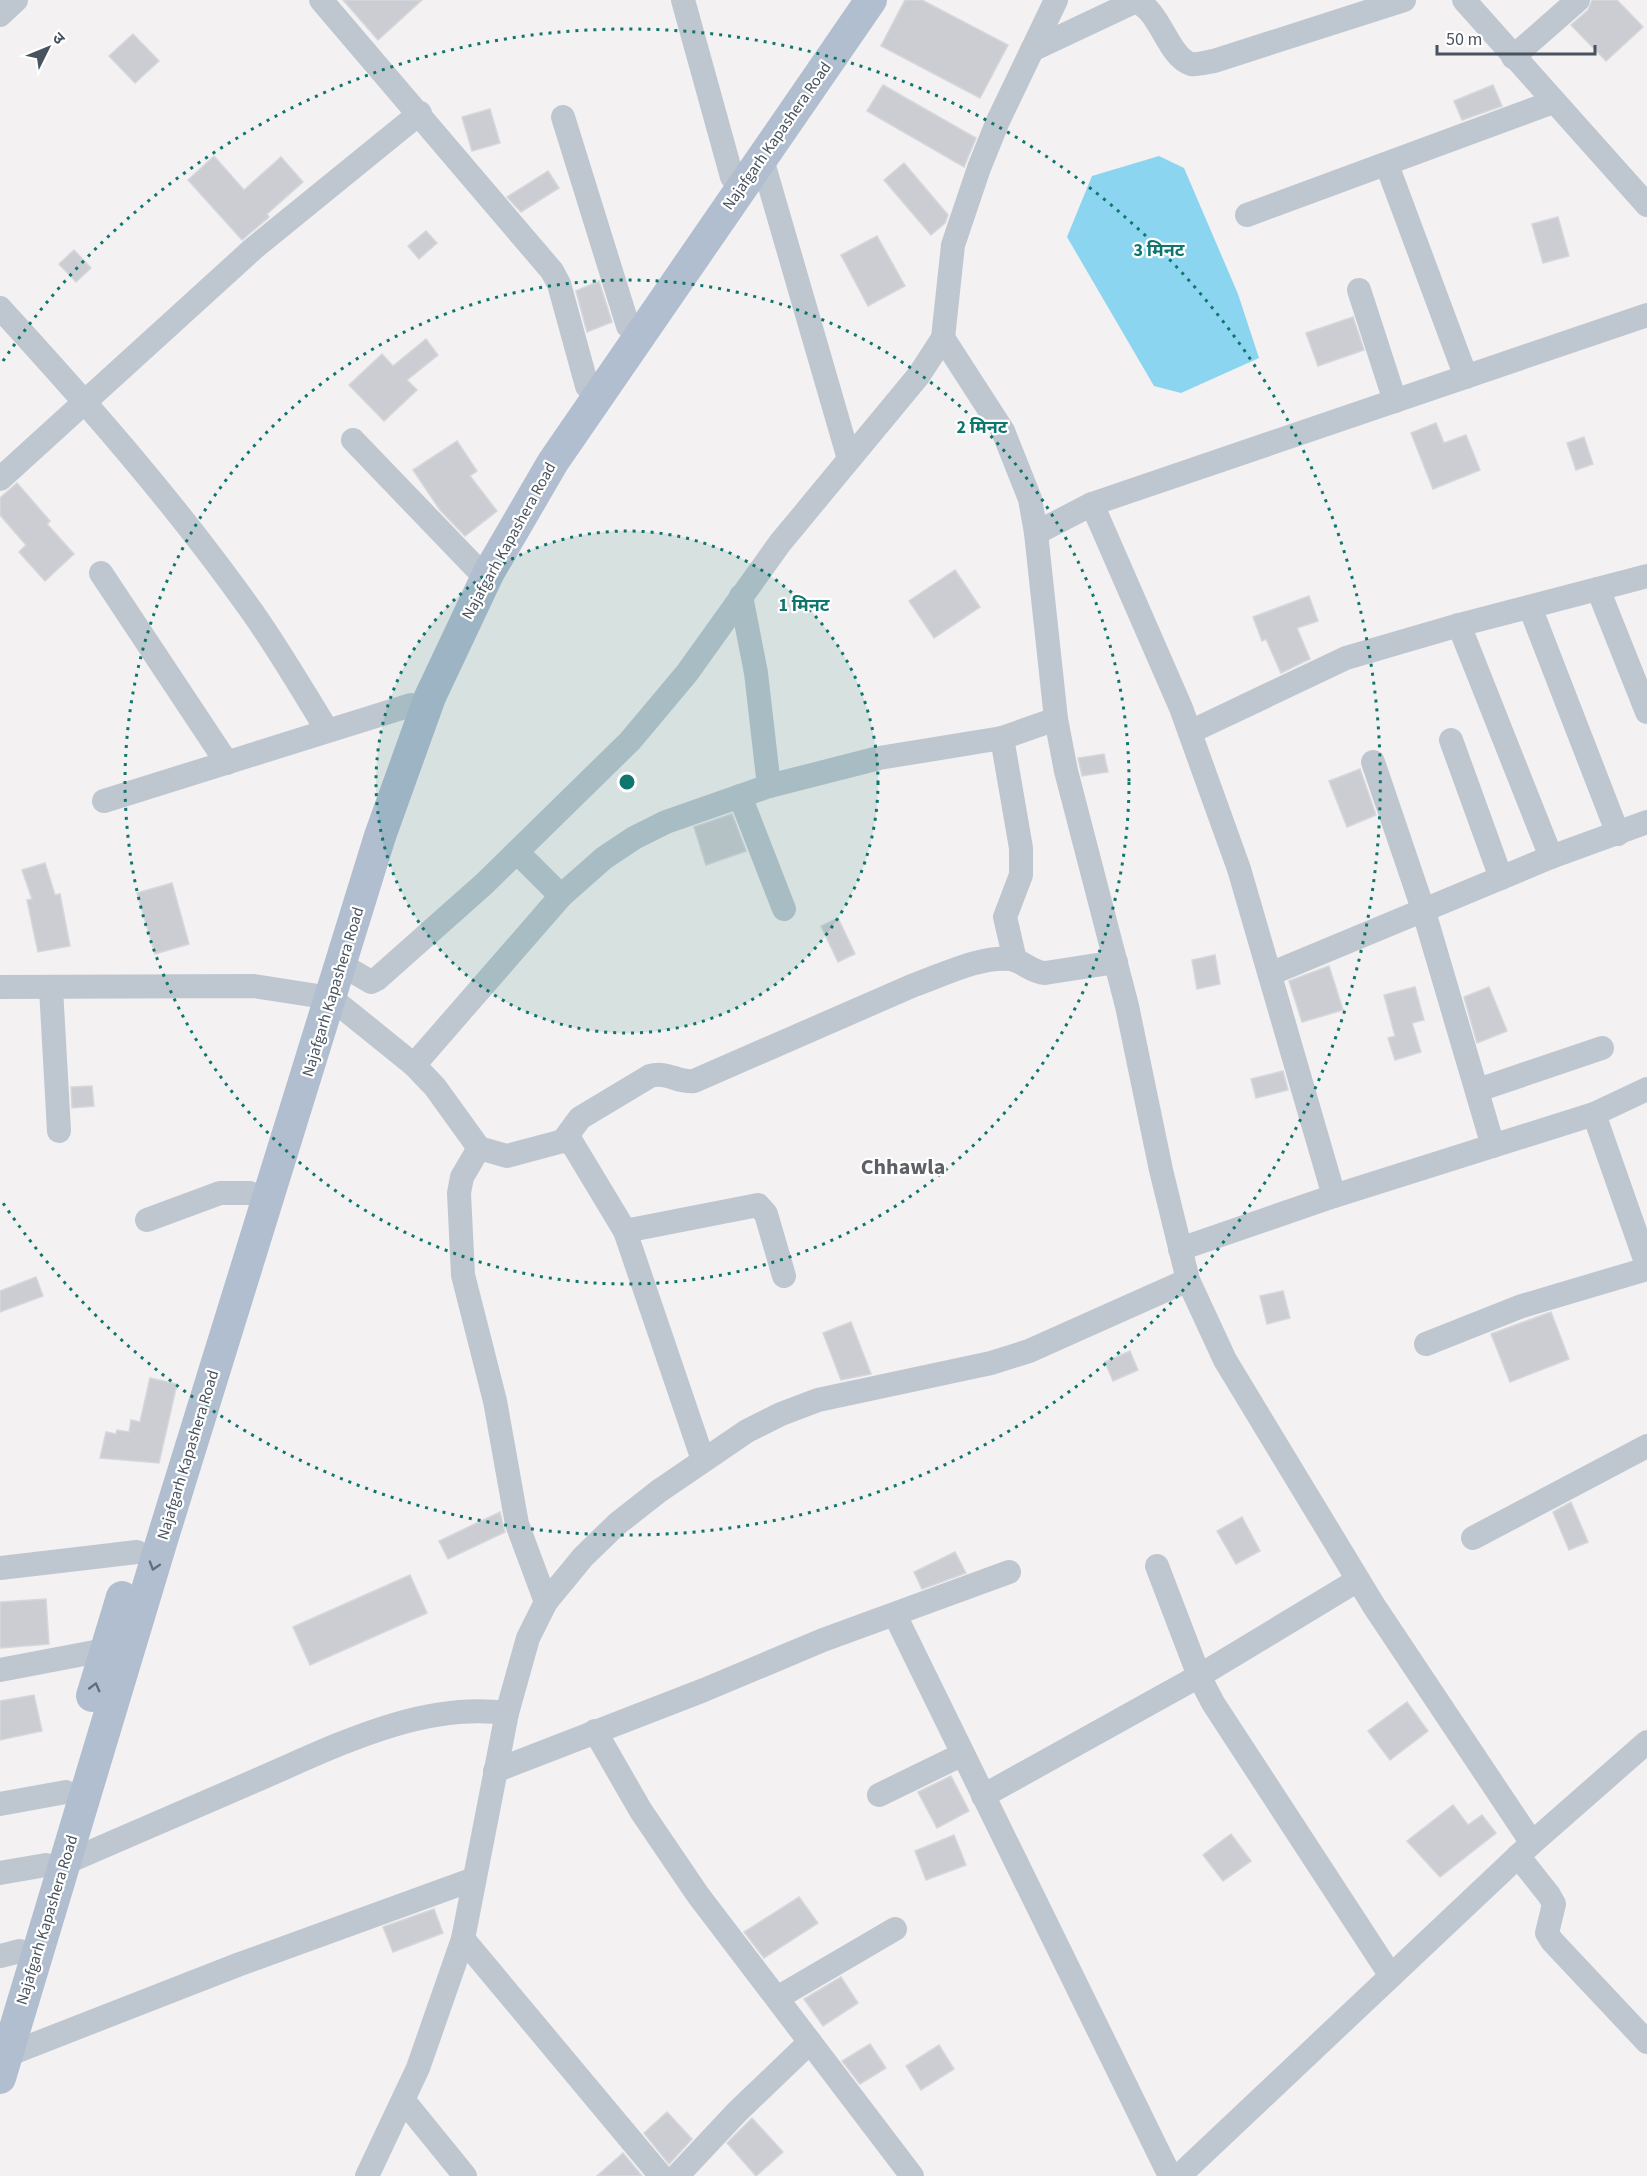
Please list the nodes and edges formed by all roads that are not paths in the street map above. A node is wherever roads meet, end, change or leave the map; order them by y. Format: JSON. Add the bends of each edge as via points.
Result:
{"nodes":[{"id":1,"x":16,"y":0,"type":"edge"},
{"id":2,"x":321,"y":0,"type":"edge"},
{"id":3,"x":683,"y":0,"type":"edge"},
{"id":4,"x":854,"y":0,"type":"edge"},
{"id":5,"x":871,"y":0,"type":"edge"},
{"id":6,"x":1056,"y":0,"type":"edge"},
{"id":7,"x":1404,"y":0,"type":"edge"},
{"id":8,"x":1464,"y":0,"type":"edge"},
{"id":9,"x":1578,"y":0,"type":"edge"},
{"id":10,"x":0,"y":15,"type":"edge"},
{"id":11,"x":1032,"y":50,"type":"junction"},
{"id":12,"x":1513,"y":57,"type":"junction"},
{"id":13,"x":1553,"y":102,"type":"junction"},
{"id":14,"x":420,"y":114,"type":"junction"},
{"id":15,"x":563,"y":117,"type":"dead end"},
{"id":16,"x":762,"y":159,"type":"junction"},
{"id":17,"x":1387,"y":165,"type":"junction"},
{"id":18,"x":732,"y":177,"type":"junction"},
{"id":19,"x":1647,"y":205,"type":"edge"},
{"id":20,"x":1247,"y":215,"type":"dead end"},
{"id":21,"x":1359,"y":290,"type":"dead end"},
{"id":22,"x":0,"y":308,"type":"edge"},
{"id":23,"x":1647,"y":315,"type":"edge"},
{"id":24,"x":628,"y":326,"type":"junction"},
{"id":25,"x":943,"y":338,"type":"junction"},
{"id":26,"x":1466,"y":376,"type":"junction"},
{"id":27,"x":587,"y":386,"type":"junction"},
{"id":28,"x":85,"y":400,"type":"junction"},
{"id":29,"x":1395,"y":401,"type":"junction"},
{"id":30,"x":353,"y":440,"type":"dead end"},
{"id":31,"x":849,"y":459,"type":"junction"},
{"id":32,"x":0,"y":479,"type":"edge"},
{"id":33,"x":1092,"y":504,"type":"junction"},
{"id":34,"x":1036,"y":533,"type":"junction"},
{"id":35,"x":476,"y":568,"type":"junction"},
{"id":36,"x":101,"y":573,"type":"dead end"},
{"id":37,"x":1647,"y":576,"type":"edge"},
{"id":38,"x":1598,"y":589,"type":"junction"},
{"id":39,"x":741,"y":596,"type":"junction"},
{"id":40,"x":1530,"y":607,"type":"junction"},
{"id":41,"x":1459,"y":625,"type":"junction"},
{"id":42,"x":411,"y":705,"type":"junction"},
{"id":43,"x":1647,"y":712,"type":"edge"},
{"id":44,"x":1056,"y":719,"type":"junction"},
{"id":45,"x":327,"y":730,"type":"junction"},
{"id":46,"x":1190,"y":732,"type":"junction"},
{"id":47,"x":1002,"y":738,"type":"junction"},
{"id":48,"x":1451,"y":740,"type":"dead end"},
{"id":49,"x":1373,"y":762,"type":"dead end"},
{"id":50,"x":227,"y":763,"type":"junction"},
{"id":51,"x":769,"y":786,"type":"junction"},
{"id":52,"x":740,"y":796,"type":"junction"},
{"id":53,"x":104,"y":801,"type":"dead end"},
{"id":54,"x":1647,"y":822,"type":"edge"},
{"id":55,"x":1618,"y":834,"type":"junction"},
{"id":56,"x":517,"y":852,"type":"junction"},
{"id":57,"x":1551,"y":857,"type":"junction"},
{"id":58,"x":1501,"y":878,"type":"junction"},
{"id":59,"x":561,"y":896,"type":"junction"},
{"id":60,"x":784,"y":909,"type":"dead end"},
{"id":61,"x":1424,"y":912,"type":"junction"},
{"id":62,"x":1014,"y":960,"type":"junction"},
{"id":63,"x":1116,"y":962,"type":"junction"},
{"id":64,"x":342,"y":965,"type":"junction"},
{"id":65,"x":1269,"y":974,"type":"junction"},
{"id":66,"x":0,"y":987,"type":"edge"},
{"id":67,"x":51,"y":988,"type":"junction"},
{"id":68,"x":323,"y":997,"type":"junction"},
{"id":69,"x":1602,"y":1048,"type":"dead end"},
{"id":70,"x":414,"y":1065,"type":"junction"},
{"id":71,"x":1647,"y":1089,"type":"edge"},
{"id":72,"x":1478,"y":1090,"type":"junction"},
{"id":73,"x":1594,"y":1114,"type":"junction"},
{"id":74,"x":59,"y":1131,"type":"dead end"},
{"id":75,"x":562,"y":1141,"type":"junction"},
{"id":76,"x":1493,"y":1146,"type":"junction"},
{"id":77,"x":480,"y":1148,"type":"junction"},
{"id":78,"x":250,"y":1193,"type":"junction"},
{"id":79,"x":1334,"y":1196,"type":"junction"},
{"id":80,"x":147,"y":1220,"type":"dead end"},
{"id":81,"x":625,"y":1231,"type":"junction"},
{"id":82,"x":1180,"y":1249,"type":"junction"},
{"id":83,"x":1647,"y":1267,"type":"edge"},
{"id":84,"x":784,"y":1276,"type":"dead end"},
{"id":85,"x":1188,"y":1280,"type":"junction"},
{"id":86,"x":1426,"y":1344,"type":"dead end"},
{"id":87,"x":1647,"y":1446,"type":"edge"},
{"id":88,"x":703,"y":1460,"type":"junction"},
{"id":89,"x":1473,"y":1538,"type":"dead end"},
{"id":90,"x":136,"y":1552,"type":"junction"},
{"id":91,"x":1156,"y":1566,"type":"dead end"},
{"id":92,"x":0,"y":1568,"type":"edge"},
{"id":93,"x":1009,"y":1572,"type":"dead end"},
{"id":94,"x":1358,"y":1580,"type":"junction"},
{"id":95,"x":546,"y":1602,"type":"junction"},
{"id":96,"x":895,"y":1615,"type":"junction"},
{"id":97,"x":105,"y":1650,"type":"junction"},
{"id":98,"x":0,"y":1670,"type":"edge"},
{"id":99,"x":1200,"y":1676,"type":"junction"},
{"id":100,"x":507,"y":1713,"type":"junction"},
{"id":101,"x":595,"y":1731,"type":"junction"},
{"id":102,"x":1647,"y":1742,"type":"edge"},
{"id":103,"x":961,"y":1755,"type":"junction"},
{"id":104,"x":495,"y":1770,"type":"junction"},
{"id":105,"x":66,"y":1792,"type":"junction"},
{"id":106,"x":879,"y":1795,"type":"dead end"},
{"id":107,"x":983,"y":1796,"type":"junction"},
{"id":108,"x":0,"y":1804,"type":"edge"},
{"id":109,"x":1525,"y":1850,"type":"junction"},
{"id":110,"x":55,"y":1864,"type":"junction"},
{"id":111,"x":0,"y":1873,"type":"edge"},
{"id":112,"x":474,"y":1879,"type":"junction"},
{"id":113,"x":895,"y":1929,"type":"dead end"},
{"id":114,"x":463,"y":1940,"type":"junction"},
{"id":115,"x":10,"y":1954,"type":"edge"},
{"id":116,"x":1391,"y":1976,"type":"junction"},
{"id":117,"x":777,"y":1998,"type":"junction"},
{"id":118,"x":0,"y":2020,"type":"edge"},
{"id":119,"x":810,"y":2042,"type":"junction"},
{"id":120,"x":1647,"y":2042,"type":"edge"},
{"id":121,"x":4,"y":2067,"type":"edge"},
{"id":122,"x":404,"y":2101,"type":"junction"},
{"id":123,"x":367,"y":2176,"type":"edge"},
{"id":124,"x":465,"y":2176,"type":"edge"},
{"id":125,"x":661,"y":2176,"type":"edge"},
{"id":126,"x":677,"y":2176,"type":"edge"},
{"id":127,"x":912,"y":2176,"type":"edge"},
{"id":128,"x":1170,"y":2176,"type":"edge"},
{"id":129,"x":1179,"y":2176,"type":"edge"}],
"edges":[{"from":1,"to":10,"type":"street"},
{"from":2,"to":14,"type":"street"},
{"from":3,"to":18,"type":"street"},
{"from":4,"to":18,"type":"main road"},
{"from":5,"to":16,"type":"main road","name":"Najafgarh Kapashera Road"},
{"from":6,"to":11,"type":"street"},
{"from":7,"to":11,"type":"street","via":[[1195,64],[1180,57],[1146,8],[1134,2]]},
{"from":8,"to":12,"type":"street"},
{"from":9,"to":12,"type":"street"},
{"from":11,"to":25,"type":"street","via":[[998,121],[953,245]]},
{"from":12,"to":13,"type":"street"},
{"from":13,"to":17,"type":"street"},
{"from":13,"to":19,"type":"street"},
{"from":14,"to":27,"type":"street","via":[[552,271]]},
{"from":14,"to":28,"type":"street","via":[[254,248]]},
{"from":15,"to":24,"type":"street"},
{"from":16,"to":31,"type":"street"},
{"from":16,"to":64,"type":"main road","name":"Najafgarh Kapashera Road","via":[[552,462],[489,572],[430,697],[380,836]]},
{"from":17,"to":20,"type":"street"},
{"from":17,"to":26,"type":"street"},
{"from":18,"to":24,"type":"main road"},
{"from":21,"to":29,"type":"street"},
{"from":22,"to":28,"type":"street"},
{"from":23,"to":26,"type":"street"},
{"from":24,"to":27,"type":"main road"},
{"from":25,"to":31,"type":"street","via":[[919,375]]},
{"from":25,"to":34,"type":"street","via":[[1003,431],[1030,499]]},
{"from":26,"to":29,"type":"street"},
{"from":27,"to":35,"type":"main road","via":[[509,507]]},
{"from":28,"to":32,"type":"street"},
{"from":28,"to":45,"type":"street","via":[[249,607]]},
{"from":29,"to":33,"type":"street"},
{"from":30,"to":35,"type":"street"},
{"from":31,"to":39,"type":"street"},
{"from":33,"to":34,"type":"street"},
{"from":33,"to":46,"type":"street"},
{"from":34,"to":44,"type":"street"},
{"from":35,"to":42,"type":"main road","via":[[443,628]]},
{"from":36,"to":50,"type":"street"},
{"from":37,"to":38,"type":"street"},
{"from":38,"to":40,"type":"street"},
{"from":38,"to":43,"type":"street"},
{"from":39,"to":51,"type":"street","via":[[756,673]]},
{"from":39,"to":56,"type":"street","via":[[687,674],[645,724]]},
{"from":40,"to":41,"type":"street"},
{"from":40,"to":55,"type":"street"},
{"from":41,"to":46,"type":"street","via":[[1346,658]]},
{"from":41,"to":57,"type":"street"},
{"from":42,"to":45,"type":"street"},
{"from":42,"to":68,"type":"main road"},
{"from":44,"to":47,"type":"street"},
{"from":44,"to":63,"type":"street","via":[[1076,814]]},
{"from":45,"to":50,"type":"street"},
{"from":46,"to":65,"type":"street","via":[[1239,869]]},
{"from":47,"to":51,"type":"street","via":[[879,758]]},
{"from":47,"to":62,"type":"street","via":[[1021,848],[1020,875],[1005,917]]},
{"from":48,"to":58,"type":"street"},
{"from":49,"to":61,"type":"street"},
{"from":50,"to":53,"type":"street"},
{"from":51,"to":52,"type":"street"},
{"from":52,"to":59,"type":"street","via":[[666,822],[634,838],[604,858]]},
{"from":52,"to":60,"type":"street"},
{"from":54,"to":55,"type":"street"},
{"from":55,"to":57,"type":"street"},
{"from":56,"to":59,"type":"street"},
{"from":56,"to":64,"type":"street","via":[[371,982]]},
{"from":57,"to":58,"type":"street"},
{"from":58,"to":61,"type":"street"},
{"from":59,"to":70,"type":"street"},
{"from":61,"to":65,"type":"street"},
{"from":61,"to":72,"type":"street"},
{"from":62,"to":63,"type":"street","via":[[1045,973]]},
{"from":62,"to":75,"type":"street","via":[[985,962],[914,985],[694,1081],[659,1073],[650,1076],[580,1118]]},
{"from":63,"to":82,"type":"street"},
{"from":64,"to":68,"type":"main road","name":"Najafgarh Kapashera Road"},
{"from":65,"to":79,"type":"street"},
{"from":66,"to":67,"type":"street"},
{"from":67,"to":68,"type":"street","via":[[254,986]]},
{"from":67,"to":74,"type":"street"},
{"from":68,"to":70,"type":"street"},
{"from":68,"to":78,"type":"main road"},
{"from":68,"to":110,"type":"main road","name":"Najafgarh Kapashera Road","one_way":true,"via":[[162,1540]]},
{"from":69,"to":72,"type":"street"},
{"from":70,"to":77,"type":"street"},
{"from":71,"to":73,"type":"street"},
{"from":72,"to":76,"type":"street"},
{"from":73,"to":76,"type":"street"},
{"from":73,"to":83,"type":"street"},
{"from":75,"to":77,"type":"street","via":[[507,1156]]},
{"from":75,"to":81,"type":"street","via":[[572,1143],[579,1152]]},
{"from":76,"to":79,"type":"street"},
{"from":77,"to":95,"type":"street","via":[[462,1177],[459,1193],[464,1275],[495,1401],[517,1524]]},
{"from":78,"to":80,"type":"street","via":[[220,1193]]},
{"from":78,"to":90,"type":"main road"},
{"from":79,"to":82,"type":"street"},
{"from":81,"to":84,"type":"street","via":[[758,1205],[766,1214]]},
{"from":81,"to":88,"type":"street"},
{"from":82,"to":85,"type":"street"},
{"from":83,"to":86,"type":"street","via":[[1522,1306]]},
{"from":85,"to":88,"type":"street","via":[[1029,1351],[948,1373],[818,1400],[747,1431]]},
{"from":85,"to":94,"type":"street","via":[[1225,1360]]},
{"from":87,"to":89,"type":"street"},
{"from":88,"to":95,"type":"street","via":[[617,1524]]},
{"from":90,"to":92,"type":"street"},
{"from":90,"to":97,"type":"main road"},
{"from":91,"to":99,"type":"street"},
{"from":93,"to":96,"type":"street"},
{"from":94,"to":99,"type":"street"},
{"from":94,"to":109,"type":"street"},
{"from":95,"to":100,"type":"street","via":[[528,1638]]},
{"from":96,"to":101,"type":"street"},
{"from":96,"to":103,"type":"street"},
{"from":97,"to":98,"type":"street"},
{"from":105,"to":97,"type":"main road","one_way":true},
{"from":99,"to":107,"type":"street"},
{"from":99,"to":116,"type":"street","via":[[1231,1734]]},
{"from":100,"to":104,"type":"street"},
{"from":100,"to":110,"type":"street","via":[[456,1710],[383,1729]]},
{"from":101,"to":104,"type":"street"},
{"from":101,"to":117,"type":"street","via":[[667,1852]]},
{"from":102,"to":109,"type":"street"},
{"from":103,"to":106,"type":"street"},
{"from":103,"to":107,"type":"street"},
{"from":104,"to":112,"type":"street"},
{"from":105,"to":108,"type":"street"},
{"from":105,"to":110,"type":"main road"},
{"from":107,"to":128,"type":"street"},
{"from":109,"to":116,"type":"street"},
{"from":109,"to":120,"type":"street","via":[[1554,1905],[1547,1933],[1552,1941]]},
{"from":110,"to":111,"type":"street"},
{"from":110,"to":115,"type":"main road"},
{"from":110,"to":121,"type":"main road","name":"Najafgarh Kapashera Road"},
{"from":112,"to":114,"type":"street"},
{"from":112,"to":121,"type":"street","via":[[240,1964]]},
{"from":113,"to":117,"type":"street"},
{"from":114,"to":122,"type":"street"},
{"from":114,"to":125,"type":"street"},
{"from":115,"to":118,"type":"main road"},
{"from":116,"to":129,"type":"street"},
{"from":117,"to":119,"type":"street"},
{"from":119,"to":126,"type":"street"},
{"from":119,"to":127,"type":"street"},
{"from":122,"to":123,"type":"street"},
{"from":122,"to":124,"type":"street"}]}
